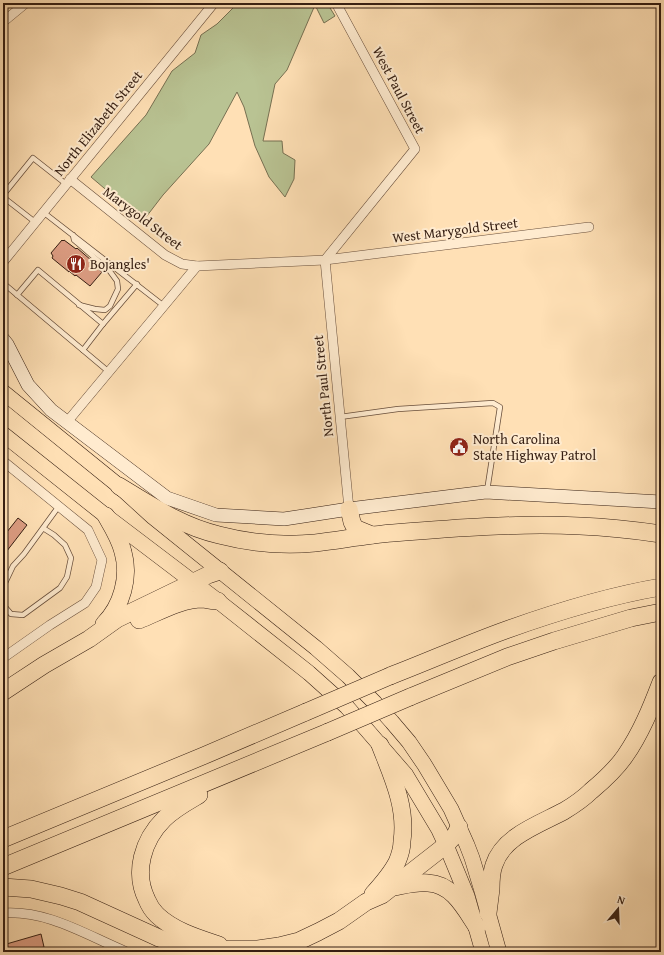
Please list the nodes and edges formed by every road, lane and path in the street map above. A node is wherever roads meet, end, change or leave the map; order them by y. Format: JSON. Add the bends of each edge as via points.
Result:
{"nodes":[{"id":1,"x":26,"y":3,"type":"edge"},
{"id":2,"x":214,"y":3,"type":"edge"},
{"id":3,"x":336,"y":3,"type":"edge"},
{"id":4,"x":3,"y":22,"type":"edge"},
{"id":5,"x":68,"y":182,"type":"junction"},
{"id":6,"x":3,"y":196,"type":"edge"},
{"id":7,"x":44,"y":212,"type":"junction"},
{"id":8,"x":35,"y":222,"type":"junction"},
{"id":9,"x":589,"y":227,"type":"dead end"},
{"id":10,"x":73,"y":235,"type":"junction"},
{"id":11,"x":4,"y":260,"type":"edge"},
{"id":12,"x":325,"y":260,"type":"junction"},
{"id":13,"x":197,"y":266,"type":"junction"},
{"id":14,"x":3,"y":283,"type":"edge"},
{"id":15,"x":137,"y":284,"type":"junction"},
{"id":16,"x":17,"y":295,"type":"junction"},
{"id":17,"x":79,"y":305,"type":"junction"},
{"id":18,"x":164,"y":306,"type":"junction"},
{"id":19,"x":103,"y":324,"type":"junction"},
{"id":20,"x":3,"y":339,"type":"edge"},
{"id":21,"x":83,"y":350,"type":"junction"},
{"id":22,"x":109,"y":372,"type":"junction"},
{"id":23,"x":3,"y":392,"type":"edge"},
{"id":24,"x":340,"y":417,"type":"junction"},
{"id":25,"x":67,"y":422,"type":"junction"},
{"id":26,"x":3,"y":434,"type":"edge"},
{"id":27,"x":3,"y":461,"type":"edge"},
{"id":28,"x":119,"y":486,"type":"junction"},
{"id":29,"x":486,"y":492,"type":"junction"},
{"id":30,"x":661,"y":502,"type":"edge"},
{"id":31,"x":59,"y":506,"type":"junction"},
{"id":32,"x":349,"y":509,"type":"junction"},
{"id":33,"x":106,"y":516,"type":"junction"},
{"id":34,"x":43,"y":528,"type":"junction"},
{"id":35,"x":661,"y":534,"type":"edge"},
{"id":36,"x":372,"y":535,"type":"junction"},
{"id":37,"x":220,"y":571,"type":"junction"},
{"id":38,"x":193,"y":582,"type":"junction"},
{"id":39,"x":661,"y":587,"type":"edge"},
{"id":40,"x":218,"y":601,"type":"junction"},
{"id":41,"x":661,"y":612,"type":"edge"},
{"id":42,"x":89,"y":639,"type":"junction"},
{"id":43,"x":3,"y":658,"type":"edge"},
{"id":44,"x":661,"y":682,"type":"edge"},
{"id":45,"x":3,"y":692,"type":"edge"},
{"id":46,"x":380,"y":745,"type":"junction"},
{"id":47,"x":230,"y":772,"type":"junction"},
{"id":48,"x":40,"y":824,"type":"junction"},
{"id":49,"x":460,"y":828,"type":"junction"},
{"id":50,"x":3,"y":829,"type":"edge"},
{"id":51,"x":3,"y":840,"type":"edge"},
{"id":52,"x":446,"y":846,"type":"junction"},
{"id":53,"x":3,"y":867,"type":"edge"},
{"id":54,"x":3,"y":887,"type":"edge"},
{"id":55,"x":394,"y":887,"type":"junction"},
{"id":56,"x":366,"y":902,"type":"junction"},
{"id":57,"x":3,"y":913,"type":"edge"},
{"id":58,"x":488,"y":913,"type":"junction"},
{"id":59,"x":476,"y":927,"type":"junction"},
{"id":60,"x":229,"y":949,"type":"junction"},
{"id":61,"x":127,"y":952,"type":"edge"},
{"id":62,"x":483,"y":952,"type":"edge"},
{"id":63,"x":499,"y":952,"type":"edge"}],
"edges":[{"from":1,"to":4,"type":"street"},
{"from":2,"to":5,"type":"street","name":"North Elizabeth Street"},
{"from":3,"to":12,"type":"street","name":"West Paul Street","via":[[415,149]]},
{"from":5,"to":6,"type":"lane","via":[[33,158]]},
{"from":5,"to":7,"type":"street","name":"North Elizabeth Street"},
{"from":5,"to":13,"type":"street","name":"Marygold Street","via":[[165,255],[182,264]]},
{"from":6,"to":8,"type":"lane"},
{"from":7,"to":8,"type":"street","name":"North Elizabeth Street"},
{"from":7,"to":10,"type":"lane"},
{"from":8,"to":11,"type":"street","name":"North Elizabeth Street"},
{"from":9,"to":12,"type":"street","name":"West Marygold Street"},
{"from":10,"to":15,"type":"lane"},
{"from":10,"to":17,"type":"lane","via":[[74,240],[109,270],[117,282],[118,289],[110,306],[105,310]]},
{"from":12,"to":13,"type":"street","name":"Marygold Street"},
{"from":12,"to":24,"type":"street","name":"North Paul Street"},
{"from":13,"to":18,"type":"street"},
{"from":14,"to":16,"type":"lane"},
{"from":15,"to":18,"type":"lane"},
{"from":15,"to":19,"type":"lane"},
{"from":16,"to":17,"type":"lane","via":[[38,270]]},
{"from":16,"to":21,"type":"lane"},
{"from":17,"to":19,"type":"lane"},
{"from":18,"to":22,"type":"street"},
{"from":19,"to":21,"type":"lane"},
{"from":20,"to":25,"type":"street","via":[[28,385],[51,410]]},
{"from":21,"to":22,"type":"lane"},
{"from":22,"to":25,"type":"street"},
{"from":23,"to":28,"type":"main road"},
{"from":24,"to":29,"type":"lane","via":[[398,409],[493,403],[500,407]]},
{"from":24,"to":32,"type":"street","name":"North Paul Street"},
{"from":25,"to":32,"type":"street","via":[[167,498],[216,515],[284,519]]},
{"from":26,"to":33,"type":"main road"},
{"from":27,"to":31,"type":"street"},
{"from":28,"to":36,"type":"highway","via":[[170,517],[193,527],[244,541],[314,543]]},
{"from":28,"to":37,"type":"main road"},
{"from":29,"to":30,"type":"street"},
{"from":29,"to":32,"type":"street"},
{"from":31,"to":34,"type":"lane"},
{"from":31,"to":43,"type":"street","via":[[88,530],[102,560],[96,587],[86,603]]},
{"from":32,"to":36,"type":"highway","via":[[355,528]]},
{"from":33,"to":38,"type":"main road"},
{"from":33,"to":42,"type":"highway","via":[[119,539],[126,566],[125,579],[116,608]]},
{"from":34,"to":34,"type":"lane","via":[[13,566],[4,585],[5,607],[11,614],[23,615],[60,588],[67,577],[71,558],[65,544]]},
{"from":35,"to":36,"type":"highway","via":[[579,526],[527,525]]},
{"from":37,"to":38,"type":"highway"},
{"from":37,"to":49,"type":"main road","via":[[316,648],[374,703],[409,742]]},
{"from":38,"to":40,"type":"main road"},
{"from":38,"to":42,"type":"highway","via":[[117,618]]},
{"from":39,"to":48,"type":"highway","bridge":true,"via":[[597,601],[505,630]]},
{"from":40,"to":42,"type":"highway","via":[[201,599],[180,603]]},
{"from":40,"to":46,"type":"main road","via":[[329,691],[347,707]]},
{"from":41,"to":47,"type":"highway","bridge":true,"via":[[631,618],[506,657]]},
{"from":42,"to":45,"type":"highway"},
{"from":44,"to":58,"type":"highway","via":[[633,743],[615,768],[580,801],[522,833],[503,848],[491,877]]},
{"from":46,"to":52,"type":"main road","via":[[406,775]]},
{"from":46,"to":56,"type":"highway","via":[[400,799],[404,833],[398,861]]},
{"from":47,"to":53,"type":"highway"},
{"from":47,"to":60,"type":"highway","via":[[163,819],[148,842],[140,868],[143,893],[156,914],[175,928]]},
{"from":48,"to":50,"type":"highway"},
{"from":48,"to":51,"type":"highway"},
{"from":49,"to":52,"type":"highway"},
{"from":49,"to":58,"type":"main road","via":[[472,858]]},
{"from":52,"to":55,"type":"highway"},
{"from":52,"to":59,"type":"main road","via":[[467,896]]},
{"from":54,"to":60,"type":"highway","via":[[32,889],[80,902],[153,935],[192,949]]},
{"from":55,"to":56,"type":"highway"},
{"from":55,"to":59,"type":"highway","via":[[429,882],[436,884],[453,894]]},
{"from":56,"to":60,"type":"highway","via":[[339,921],[299,941],[272,947]]},
{"from":57,"to":61,"type":"street","via":[[33,914],[55,920]]},
{"from":58,"to":63,"type":"main road"},
{"from":59,"to":62,"type":"main road"}]}
